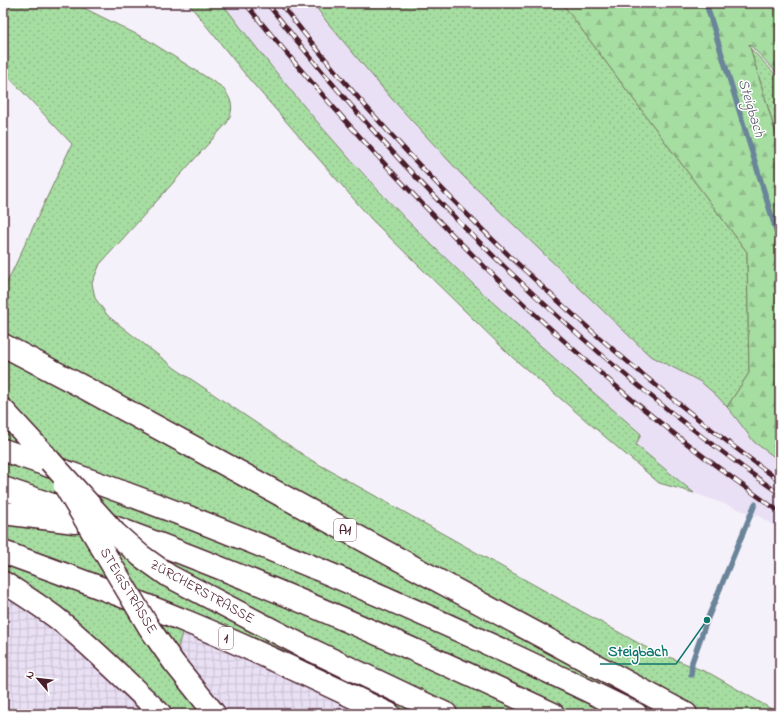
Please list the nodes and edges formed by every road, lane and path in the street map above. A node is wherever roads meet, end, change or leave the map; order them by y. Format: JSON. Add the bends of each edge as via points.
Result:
{"nodes":[{"id":1,"x":3,"y":345,"type":"edge"},
{"id":2,"x":6,"y":412,"type":"edge"},
{"id":3,"x":3,"y":450,"type":"edge"},
{"id":4,"x":50,"y":462,"type":"junction"},
{"id":5,"x":3,"y":488,"type":"edge"},
{"id":6,"x":3,"y":513,"type":"edge"},
{"id":7,"x":112,"y":526,"type":"junction"},
{"id":8,"x":3,"y":552,"type":"edge"},
{"id":9,"x":3,"y":582,"type":"edge"},
{"id":10,"x":160,"y":714,"type":"edge"},
{"id":11,"x":215,"y":714,"type":"edge"},
{"id":12,"x":389,"y":714,"type":"edge"},
{"id":13,"x":446,"y":714,"type":"edge"},
{"id":14,"x":553,"y":714,"type":"edge"},
{"id":15,"x":636,"y":714,"type":"edge"},
{"id":16,"x":686,"y":714,"type":"edge"}],
"edges":[{"from":1,"to":16,"type":"main road","number":"A1"},
{"from":2,"to":4,"type":"main road","name":"ZÜRCHERSTRASSE","number":"1"},
{"from":3,"to":15,"type":"main road","via":[[165,508],[317,568],[485,642]]},
{"from":4,"to":11,"type":"main road","name":"STEIGSTRASSE","bridge":true,"via":[[150,629]]},
{"from":4,"to":13,"type":"main road","name":"ZÜRCHERSTRASSE","number":"1","bridge":true,"via":[[114,533],[154,566],[303,646]]},
{"from":5,"to":7,"type":"main road"},
{"from":6,"to":7,"type":"main road"},
{"from":7,"to":14,"type":"main road","via":[[355,623]]},
{"from":8,"to":12,"type":"main road","name":"ZÜRCHERSTRASSE","number":"1","via":[[185,621]]},
{"from":9,"to":10,"type":"main road","via":[[69,628]]}]}
